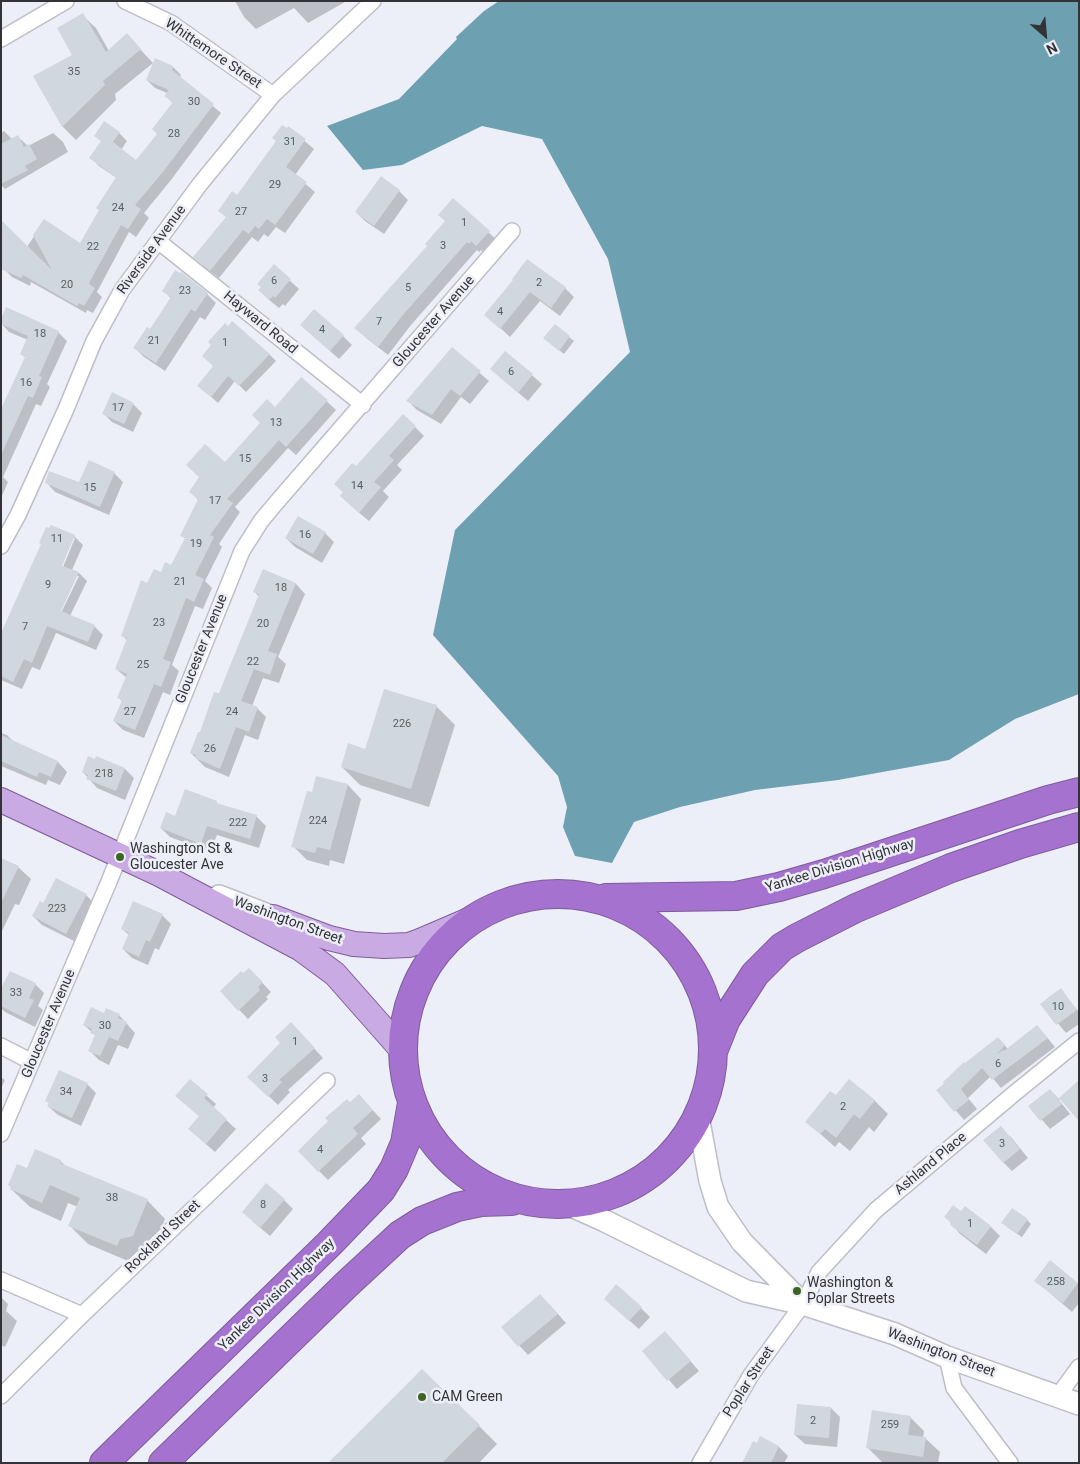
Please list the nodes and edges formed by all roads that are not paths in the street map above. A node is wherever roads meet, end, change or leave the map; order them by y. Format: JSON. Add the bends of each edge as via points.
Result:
{"nodes":[{"id":1,"x":66,"y":1,"type":"edge"},
{"id":2,"x":125,"y":1,"type":"edge"},
{"id":3,"x":373,"y":1,"type":"edge"},
{"id":4,"x":1,"y":39,"type":"edge"},
{"id":5,"x":272,"y":95,"type":"junction"},
{"id":6,"x":512,"y":231,"type":"dead end"},
{"id":7,"x":158,"y":241,"type":"junction"},
{"id":8,"x":363,"y":405,"type":"junction"},
{"id":9,"x":1,"y":546,"type":"edge"},
{"id":10,"x":1079,"y":792,"type":"edge"},
{"id":11,"x":1,"y":800,"type":"edge"},
{"id":12,"x":1079,"y":827,"type":"edge"},
{"id":13,"x":119,"y":856,"type":"junction"},
{"id":14,"x":159,"y":874,"type":"junction"},
{"id":15,"x":594,"y":898,"type":"junction"},
{"id":16,"x":273,"y":917,"type":"joint"},
{"id":17,"x":476,"y":917,"type":"junction"},
{"id":18,"x":1079,"y":1041,"type":"edge"},
{"id":19,"x":1,"y":1046,"type":"edge"},
{"id":20,"x":402,"y":1050,"type":"junction"},
{"id":21,"x":713,"y":1050,"type":"junction"},
{"id":22,"x":32,"y":1062,"type":"junction"},
{"id":23,"x":326,"y":1081,"type":"dead end"},
{"id":24,"x":412,"y":1103,"type":"junction"},
{"id":25,"x":698,"y":1116,"type":"junction"},
{"id":26,"x":1,"y":1134,"type":"edge"},
{"id":27,"x":523,"y":1201,"type":"junction"},
{"id":28,"x":567,"y":1204,"type":"junction"},
{"id":29,"x":1,"y":1280,"type":"edge"},
{"id":30,"x":803,"y":1304,"type":"junction"},
{"id":31,"x":82,"y":1315,"type":"junction"},
{"id":32,"x":947,"y":1357,"type":"junction"},
{"id":33,"x":1079,"y":1367,"type":"edge"},
{"id":34,"x":1,"y":1396,"type":"edge"},
{"id":35,"x":1058,"y":1396,"type":"junction"},
{"id":36,"x":1079,"y":1404,"type":"edge"},
{"id":37,"x":104,"y":1463,"type":"edge"},
{"id":38,"x":163,"y":1463,"type":"edge"},
{"id":39,"x":700,"y":1463,"type":"edge"},
{"id":40,"x":1010,"y":1463,"type":"edge"}],
"edges":[{"from":1,"to":4,"type":"street"},
{"from":2,"to":5,"type":"street","name":"Whittemore Street","via":[[171,23]]},
{"from":3,"to":5,"type":"street","name":"Riverside Avenue"},
{"from":5,"to":7,"type":"street","name":"Riverside Avenue"},
{"from":6,"to":8,"type":"street","name":"Gloucester Avenue"},
{"from":7,"to":8,"type":"street","name":"Hayward Road"},
{"from":7,"to":9,"type":"street","name":"Riverside Avenue","via":[[122,290],[94,340],[66,409]]},
{"from":8,"to":13,"type":"street","name":"Gloucester Avenue","via":[[261,521],[242,551]]},
{"from":10,"to":15,"type":"highway","name":"Yankee Division Highway","via":[[780,887],[736,896]]},
{"from":11,"to":13,"type":"main road","name":"Washington Street"},
{"from":12,"to":21,"type":"highway","via":[[942,871],[796,938],[755,974],[726,1020]]},
{"from":13,"to":14,"type":"main road","name":"Washington Street"},
{"from":13,"to":22,"type":"street","name":"Gloucester Avenue"},
{"from":14,"to":16,"type":"main road","name":"Washington Street"},
{"from":14,"to":20,"type":"main road","name":"Washington Street","via":[[301,949],[335,974]]},
{"from":15,"to":17,"type":"highway","via":[[563,894],[534,896]]},
{"from":15,"to":21,"type":"highway","via":[[642,919],[682,956],[694,974],[709,1012]]},
{"from":16,"to":17,"type":"main road","name":"Washington Street","via":[[329,938],[384,946],[409,945]]},
{"from":17,"to":20,"type":"highway","via":[[446,942],[430,961],[415,989],[406,1017]]},
{"from":18,"to":30,"type":"street","name":"Ashland Place","via":[[876,1210],[820,1272]]},
{"from":19,"to":22,"type":"street"},
{"from":20,"to":24,"type":"highway"},
{"from":21,"to":25,"type":"highway","via":[[708,1084]]},
{"from":22,"to":26,"type":"street","name":"Gloucester Avenue"},
{"from":23,"to":31,"type":"street","name":"Rockland Street"},
{"from":24,"to":27,"type":"highway","via":[[433,1143],[460,1170],[488,1189]]},
{"from":24,"to":37,"type":"highway","name":"Yankee Division Highway","via":[[405,1142],[381,1190]]},
{"from":25,"to":28,"type":"highway","via":[[681,1144],[665,1161],[633,1185],[610,1196]]},
{"from":25,"to":30,"type":"main road","name":"Washington Street","via":[[718,1207],[742,1242]]},
{"from":27,"to":28,"type":"highway"},
{"from":27,"to":38,"type":"highway","via":[[481,1202],[457,1207],[422,1221],[400,1235]]},
{"from":28,"to":30,"type":"main road","name":"Washington Street","via":[[746,1291]]},
{"from":29,"to":31,"type":"street"},
{"from":30,"to":32,"type":"main road","name":"Washington Street","via":[[895,1334]]},
{"from":30,"to":39,"type":"street","name":"Poplar Street","via":[[751,1374]]},
{"from":31,"to":34,"type":"street","name":"Rockland Street"},
{"from":32,"to":35,"type":"main road","name":"Washington Street"},
{"from":32,"to":40,"type":"street","via":[[954,1388]]},
{"from":33,"to":35,"type":"street"},
{"from":35,"to":36,"type":"main road","name":"Washington Street"}]}
